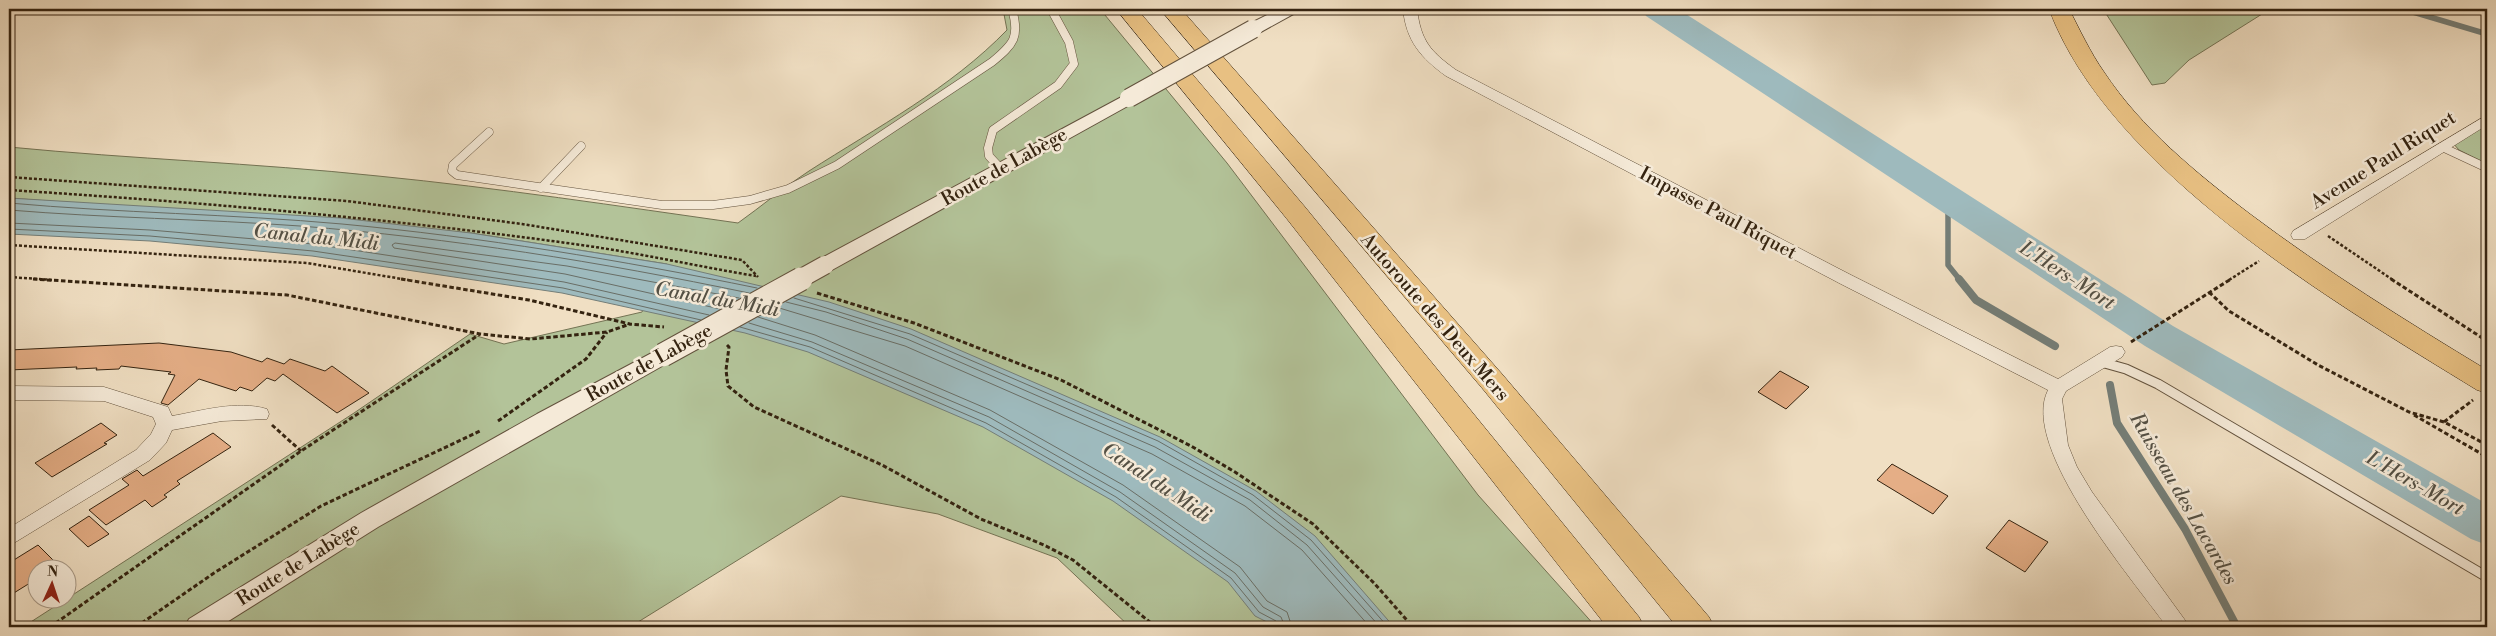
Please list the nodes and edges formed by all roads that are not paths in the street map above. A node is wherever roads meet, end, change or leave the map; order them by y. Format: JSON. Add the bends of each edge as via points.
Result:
{"nodes":[{"id":1,"x":1012,"y":9,"type":"edge"},
{"id":2,"x":1051,"y":9,"type":"edge"},
{"id":3,"x":1126,"y":9,"type":"edge"},
{"id":4,"x":1170,"y":9,"type":"edge"},
{"id":5,"x":1291,"y":9,"type":"edge"},
{"id":6,"x":1410,"y":9,"type":"edge"},
{"id":7,"x":2059,"y":9,"type":"edge"},
{"id":8,"x":2487,"y":119,"type":"edge"},
{"id":9,"x":489,"y":132,"type":"dead end"},
{"id":10,"x":581,"y":146,"type":"dead end"},
{"id":11,"x":2442,"y":147,"type":"junction"},
{"id":12,"x":2487,"y":168,"type":"edge"},
{"id":13,"x":1001,"y":169,"type":"junction"},
{"id":14,"x":541,"y":188,"type":"junction"},
{"id":15,"x":2299,"y":235,"type":"dead end"},
{"id":16,"x":2108,"y":357,"type":"joint"},
{"id":17,"x":2059,"y":387,"type":"junction"},
{"id":18,"x":2481,"y":391,"type":"edge"},
{"id":19,"x":9,"y":393,"type":"edge"},
{"id":20,"x":260,"y":414,"type":"road end"},
{"id":21,"x":165,"y":424,"type":"junction"},
{"id":22,"x":9,"y":538,"type":"edge"},
{"id":23,"x":2487,"y":578,"type":"edge"},
{"id":24,"x":198,"y":627,"type":"edge"},
{"id":25,"x":1627,"y":627,"type":"edge"},
{"id":26,"x":1697,"y":627,"type":"edge"},
{"id":27,"x":2179,"y":627,"type":"edge"}],
"edges":[{"from":1,"to":14,"type":"lane","via":[[1017,28],[1006,50],[843,160],[765,196],[730,205],[662,206]]},
{"from":2,"to":13,"type":"lane","via":[[1069,42],[1074,64],[1058,85],[993,130],[989,156]]},
{"from":3,"to":25,"type":"main road","name":"Autoroute des Deux Mers","via":[[1296,213]]},
{"from":4,"to":26,"type":"main road","name":"Autoroute des Deux Mers","via":[[1492,381]]},
{"from":5,"to":13,"type":"street","name":"Route de Labège","bridge":true},
{"from":6,"to":17,"type":"street","name":"Impasse Paul Riquet","via":[[1415,40],[1435,62],[1452,74],[1871,293]]},
{"from":7,"to":18,"type":"main road","via":[[2076,45],[2111,98],[2171,162],[2298,263]]},
{"from":8,"to":11,"type":"street","name":"Avenue Paul Riquet"},
{"from":9,"to":14,"type":"lane","via":[[454,165],[452,171],[457,175]]},
{"from":10,"to":14,"type":"lane"},
{"from":11,"to":12,"type":"lane"},
{"from":11,"to":15,"type":"street","name":"Avenue Paul Riquet"},
{"from":13,"to":24,"type":"street","name":"Route de Labège","bridge":true,"via":[[414,493],[251,591]]},
{"from":16,"to":17,"type":"street"},
{"from":16,"to":23,"type":"lane"},
{"from":17,"to":27,"type":"street","via":[[2053,399],[2054,419],[2058,445],[2068,469]]},
{"from":19,"to":21,"type":"street","via":[[104,394],[161,412]]},
{"from":20,"to":21,"type":"street","via":[[222,414]]},
{"from":21,"to":22,"type":"street","via":[[159,438],[143,455]]}]}
